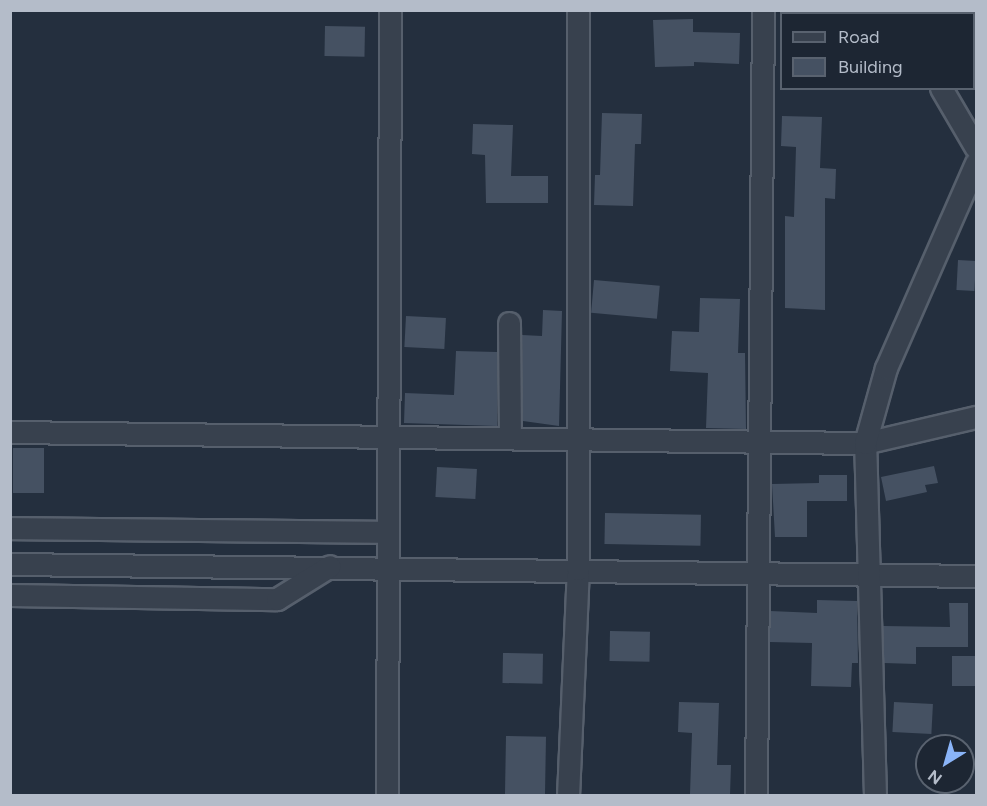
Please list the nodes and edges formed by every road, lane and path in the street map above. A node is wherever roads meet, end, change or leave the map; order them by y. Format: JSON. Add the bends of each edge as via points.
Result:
{"nodes":[{"id":1,"x":390,"y":10,"type":"edge"},
{"id":2,"x":578,"y":10,"type":"edge"},
{"id":3,"x":763,"y":10,"type":"edge"},
{"id":4,"x":942,"y":90,"type":"edge"},
{"id":5,"x":976,"y":148,"type":"edge"},
{"id":6,"x":976,"y":164,"type":"edge"},
{"id":7,"x":509,"y":324,"type":"dead end"},
{"id":8,"x":976,"y":417,"type":"edge"},
{"id":9,"x":10,"y":432,"type":"edge"},
{"id":10,"x":389,"y":436,"type":"junction"},
{"id":11,"x":510,"y":437,"type":"junction"},
{"id":12,"x":575,"y":438,"type":"junction"},
{"id":13,"x":756,"y":440,"type":"junction"},
{"id":14,"x":865,"y":443,"type":"junction"},
{"id":15,"x":10,"y":528,"type":"edge"},
{"id":16,"x":388,"y":532,"type":"junction"},
{"id":17,"x":10,"y":564,"type":"edge"},
{"id":18,"x":331,"y":566,"type":"junction"},
{"id":19,"x":388,"y":566,"type":"junction"},
{"id":20,"x":578,"y":569,"type":"junction"},
{"id":21,"x":758,"y":570,"type":"junction"},
{"id":22,"x":867,"y":575,"type":"junction"},
{"id":23,"x":976,"y":576,"type":"edge"},
{"id":24,"x":10,"y":595,"type":"edge"},
{"id":25,"x":387,"y":795,"type":"edge"},
{"id":26,"x":568,"y":795,"type":"edge"},
{"id":27,"x":756,"y":795,"type":"edge"},
{"id":28,"x":875,"y":795,"type":"edge"}],
"edges":[{"from":1,"to":10,"type":"street"},
{"from":2,"to":12,"type":"street"},
{"from":3,"to":13,"type":"street"},
{"from":4,"to":5,"type":"street"},
{"from":6,"to":14,"type":"street","via":[[886,368]]},
{"from":7,"to":11,"type":"street"},
{"from":8,"to":14,"type":"street"},
{"from":9,"to":10,"type":"street"},
{"from":10,"to":11,"type":"street"},
{"from":10,"to":16,"type":"street"},
{"from":11,"to":12,"type":"street"},
{"from":12,"to":13,"type":"street"},
{"from":12,"to":20,"type":"street"},
{"from":13,"to":14,"type":"street"},
{"from":13,"to":21,"type":"street"},
{"from":14,"to":22,"type":"street"},
{"from":15,"to":16,"type":"street"},
{"from":16,"to":19,"type":"street"},
{"from":17,"to":18,"type":"street"},
{"from":18,"to":19,"type":"street"},
{"from":18,"to":24,"type":"street","via":[[277,599]]},
{"from":19,"to":20,"type":"street"},
{"from":19,"to":25,"type":"street"},
{"from":20,"to":21,"type":"street"},
{"from":20,"to":26,"type":"street"},
{"from":21,"to":22,"type":"street"},
{"from":21,"to":27,"type":"street"},
{"from":22,"to":23,"type":"street"},
{"from":22,"to":28,"type":"street"}]}
